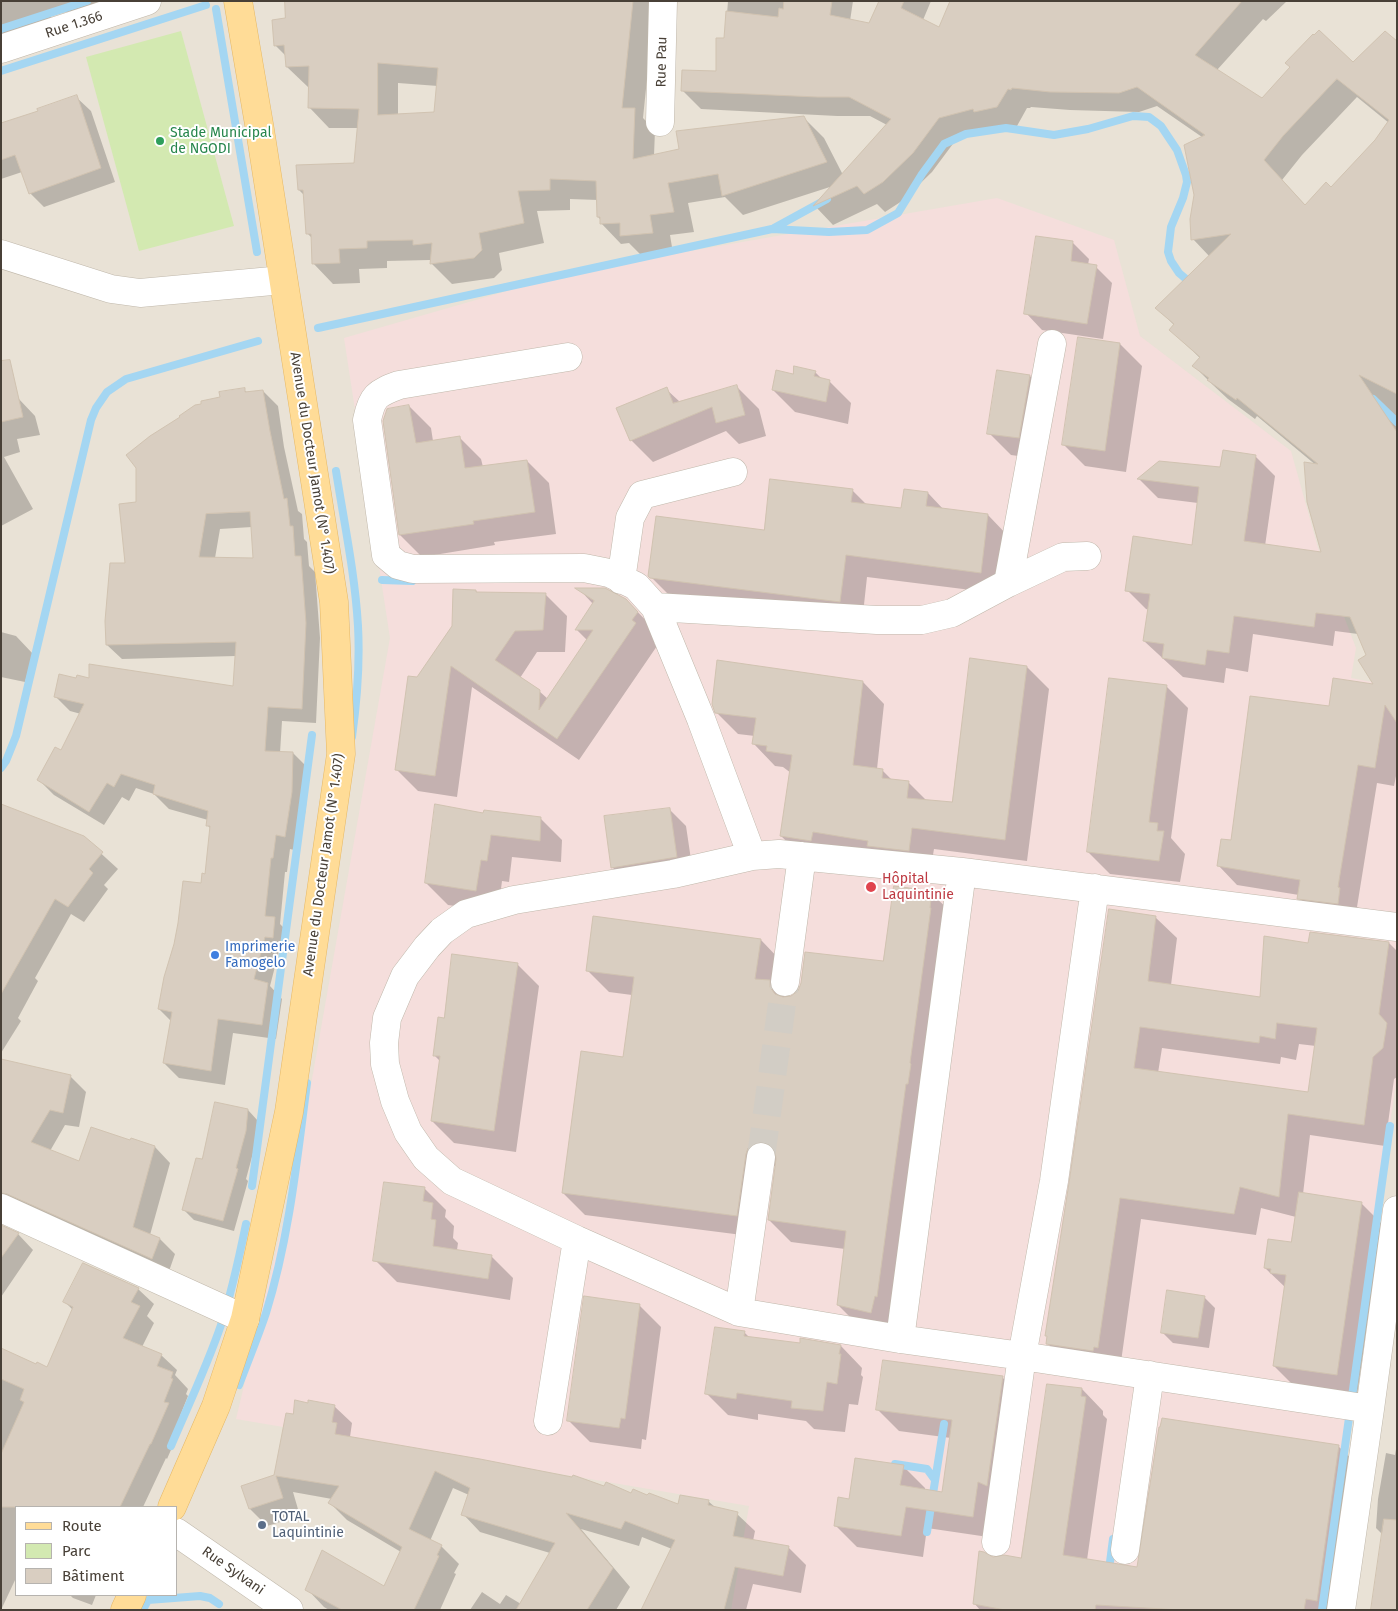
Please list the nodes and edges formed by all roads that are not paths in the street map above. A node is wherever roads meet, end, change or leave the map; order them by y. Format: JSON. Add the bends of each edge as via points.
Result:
{"nodes":[{"id":1,"x":147,"y":1,"type":"edge"},
{"id":2,"x":238,"y":1,"type":"edge"},
{"id":3,"x":663,"y":1,"type":"edge"},
{"id":4,"x":1,"y":49,"type":"edge"},
{"id":5,"x":660,"y":122,"type":"dead end"},
{"id":6,"x":1,"y":254,"type":"edge"},
{"id":7,"x":283,"y":280,"type":"junction"},
{"id":8,"x":1052,"y":344,"type":"dead end"},
{"id":9,"x":568,"y":356,"type":"dead end"},
{"id":10,"x":733,"y":472,"type":"dead end"},
{"id":11,"x":1087,"y":556,"type":"dead end"},
{"id":12,"x":621,"y":580,"type":"junction"},
{"id":13,"x":1008,"y":583,"type":"junction"},
{"id":14,"x":655,"y":607,"type":"junction"},
{"id":15,"x":752,"y":856,"type":"junction"},
{"id":16,"x":802,"y":856,"type":"junction"},
{"id":17,"x":962,"y":872,"type":"junction"},
{"id":18,"x":1095,"y":888,"type":"junction"},
{"id":19,"x":1397,"y":927,"type":"edge"},
{"id":20,"x":786,"y":982,"type":"tunnel mouth"},
{"id":21,"x":761,"y":1157,"type":"tunnel mouth"},
{"id":22,"x":1,"y":1208,"type":"edge"},
{"id":23,"x":1397,"y":1210,"type":"edge"},
{"id":24,"x":577,"y":1240,"type":"junction"},
{"id":25,"x":739,"y":1312,"type":"junction"},
{"id":26,"x":245,"y":1319,"type":"junction"},
{"id":27,"x":900,"y":1339,"type":"junction"},
{"id":28,"x":1022,"y":1356,"type":"junction"},
{"id":29,"x":1150,"y":1375,"type":"junction"},
{"id":30,"x":1370,"y":1409,"type":"junction"},
{"id":31,"x":548,"y":1421,"type":"dead end"},
{"id":32,"x":172,"y":1506,"type":"edge"},
{"id":33,"x":178,"y":1533,"type":"edge"},
{"id":34,"x":996,"y":1542,"type":"dead end"},
{"id":35,"x":1125,"y":1550,"type":"dead end"},
{"id":36,"x":132,"y":1596,"type":"edge"},
{"id":37,"x":125,"y":1610,"type":"edge"},
{"id":38,"x":289,"y":1610,"type":"edge"},
{"id":39,"x":1341,"y":1610,"type":"edge"}],
"edges":[{"from":1,"to":4,"type":"street","name":"Rue 1.366"},
{"from":2,"to":7,"type":"main road","name":"Avenue du Docteur Jamot (N° 1.407)"},
{"from":3,"to":5,"type":"street","name":"Rue Pau"},
{"from":6,"to":7,"type":"street","via":[[111,288],[140,293]]},
{"from":7,"to":26,"type":"main road","name":"Avenue du Docteur Jamot (N° 1.407)","via":[[334,602],[341,754],[289,1112]]},
{"from":8,"to":13,"type":"street"},
{"from":9,"to":12,"type":"street","via":[[400,385],[378,394],[370,404],[367,420],[386,555],[398,565],[413,569],[584,568],[609,573]]},
{"from":10,"to":12,"type":"street","via":[[642,495],[630,518]]},
{"from":11,"to":13,"type":"street","via":[[1063,557]]},
{"from":12,"to":14,"type":"street","via":[[636,586]]},
{"from":13,"to":14,"type":"street","via":[[952,612],[922,620]]},
{"from":14,"to":15,"type":"street"},
{"from":15,"to":16,"type":"street"},
{"from":15,"to":24,"type":"street","via":[[673,874],[514,900],[466,914],[442,931],[404,976],[387,1018],[384,1042],[385,1064],[408,1132],[426,1158],[452,1181]]},
{"from":16,"to":17,"type":"street"},
{"from":16,"to":20,"type":"street"},
{"from":17,"to":18,"type":"street"},
{"from":17,"to":27,"type":"street"},
{"from":18,"to":19,"type":"street"},
{"from":18,"to":28,"type":"street","via":[[1054,1181]]},
{"from":21,"to":25,"type":"street"},
{"from":22,"to":26,"type":"street"},
{"from":23,"to":30,"type":"street"},
{"from":24,"to":25,"type":"street"},
{"from":24,"to":31,"type":"street"},
{"from":25,"to":27,"type":"street"},
{"from":26,"to":32,"type":"main road","name":"Avenue du Docteur Jamot (N° 1.407)","via":[[216,1406]]},
{"from":27,"to":28,"type":"street"},
{"from":28,"to":29,"type":"street"},
{"from":28,"to":34,"type":"street"},
{"from":29,"to":30,"type":"street"},
{"from":29,"to":35,"type":"street"},
{"from":30,"to":39,"type":"street"},
{"from":33,"to":38,"type":"street","name":"Rue Sylvani"},
{"from":36,"to":37,"type":"main road"}]}
